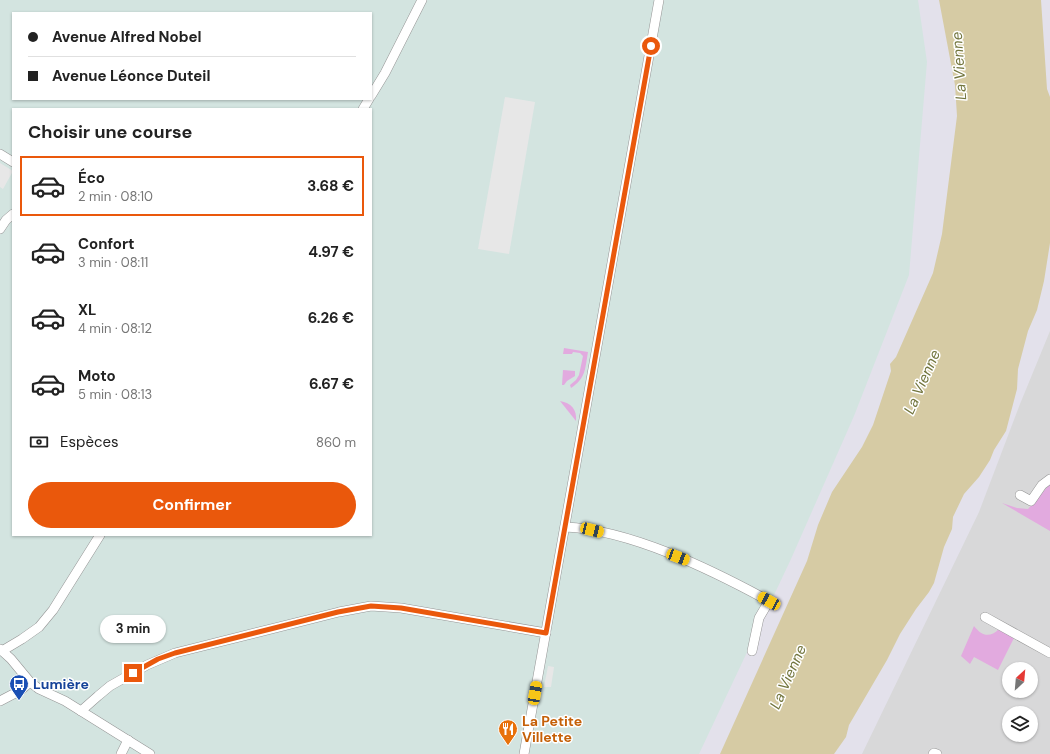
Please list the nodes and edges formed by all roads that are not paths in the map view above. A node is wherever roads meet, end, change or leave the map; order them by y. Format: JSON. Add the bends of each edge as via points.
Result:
{"nodes":[{"id":1,"x":422,"y":0,"type":"edge"},
{"id":2,"x":659,"y":0,"type":"edge"},
{"id":3,"x":372,"y":94,"type":"edge"},
{"id":4,"x":0,"y":154,"type":"edge"},
{"id":5,"x":12,"y":161,"type":"edge"},
{"id":6,"x":12,"y":215,"type":"edge"},
{"id":7,"x":0,"y":229,"type":"edge"},
{"id":8,"x":1050,"y":479,"type":"edge"},
{"id":9,"x":1020,"y":495,"type":"dead end"},
{"id":10,"x":565,"y":527,"type":"junction"},
{"id":11,"x":99,"y":536,"type":"edge"},
{"id":12,"x":985,"y":617,"type":"dead end"},
{"id":13,"x":546,"y":633,"type":"junction"},
{"id":14,"x":1,"y":650,"type":"edge"},
{"id":15,"x":752,"y":651,"type":"dead end"},
{"id":16,"x":1050,"y":653,"type":"edge"},
{"id":17,"x":30,"y":682,"type":"junction"},
{"id":18,"x":0,"y":701,"type":"edge"},
{"id":19,"x":81,"y":711,"type":"junction"},
{"id":20,"x":128,"y":740,"type":"junction"},
{"id":21,"x":120,"y":754,"type":"edge"},
{"id":22,"x":150,"y":754,"type":"edge"},
{"id":23,"x":524,"y":754,"type":"edge"},
{"id":24,"x":934,"y":754,"type":"edge"},
{"id":25,"x":937,"y":754,"type":"edge"}],
"edges":[{"from":1,"to":3,"type":"street"},
{"from":2,"to":10,"type":"street"},
{"from":4,"to":5,"type":"street"},
{"from":6,"to":7,"type":"street"},
{"from":8,"to":9,"type":"street","via":[[1031,500]]},
{"from":10,"to":13,"type":"street"},
{"from":10,"to":15,"type":"street","via":[[592,530],[642,543],[719,575],[769,601],[759,618]]},
{"from":11,"to":14,"type":"street","via":[[53,610],[39,627],[22,640]]},
{"from":12,"to":16,"type":"street"},
{"from":13,"to":19,"type":"street","via":[[401,608],[371,606],[175,653],[110,686]]},
{"from":13,"to":23,"type":"street"},
{"from":14,"to":17,"type":"street","via":[[11,658]]},
{"from":17,"to":18,"type":"street"},
{"from":17,"to":19,"type":"street"},
{"from":19,"to":20,"type":"street"},
{"from":20,"to":21,"type":"street"},
{"from":20,"to":22,"type":"street"},
{"from":24,"to":25,"type":"street"}]}
